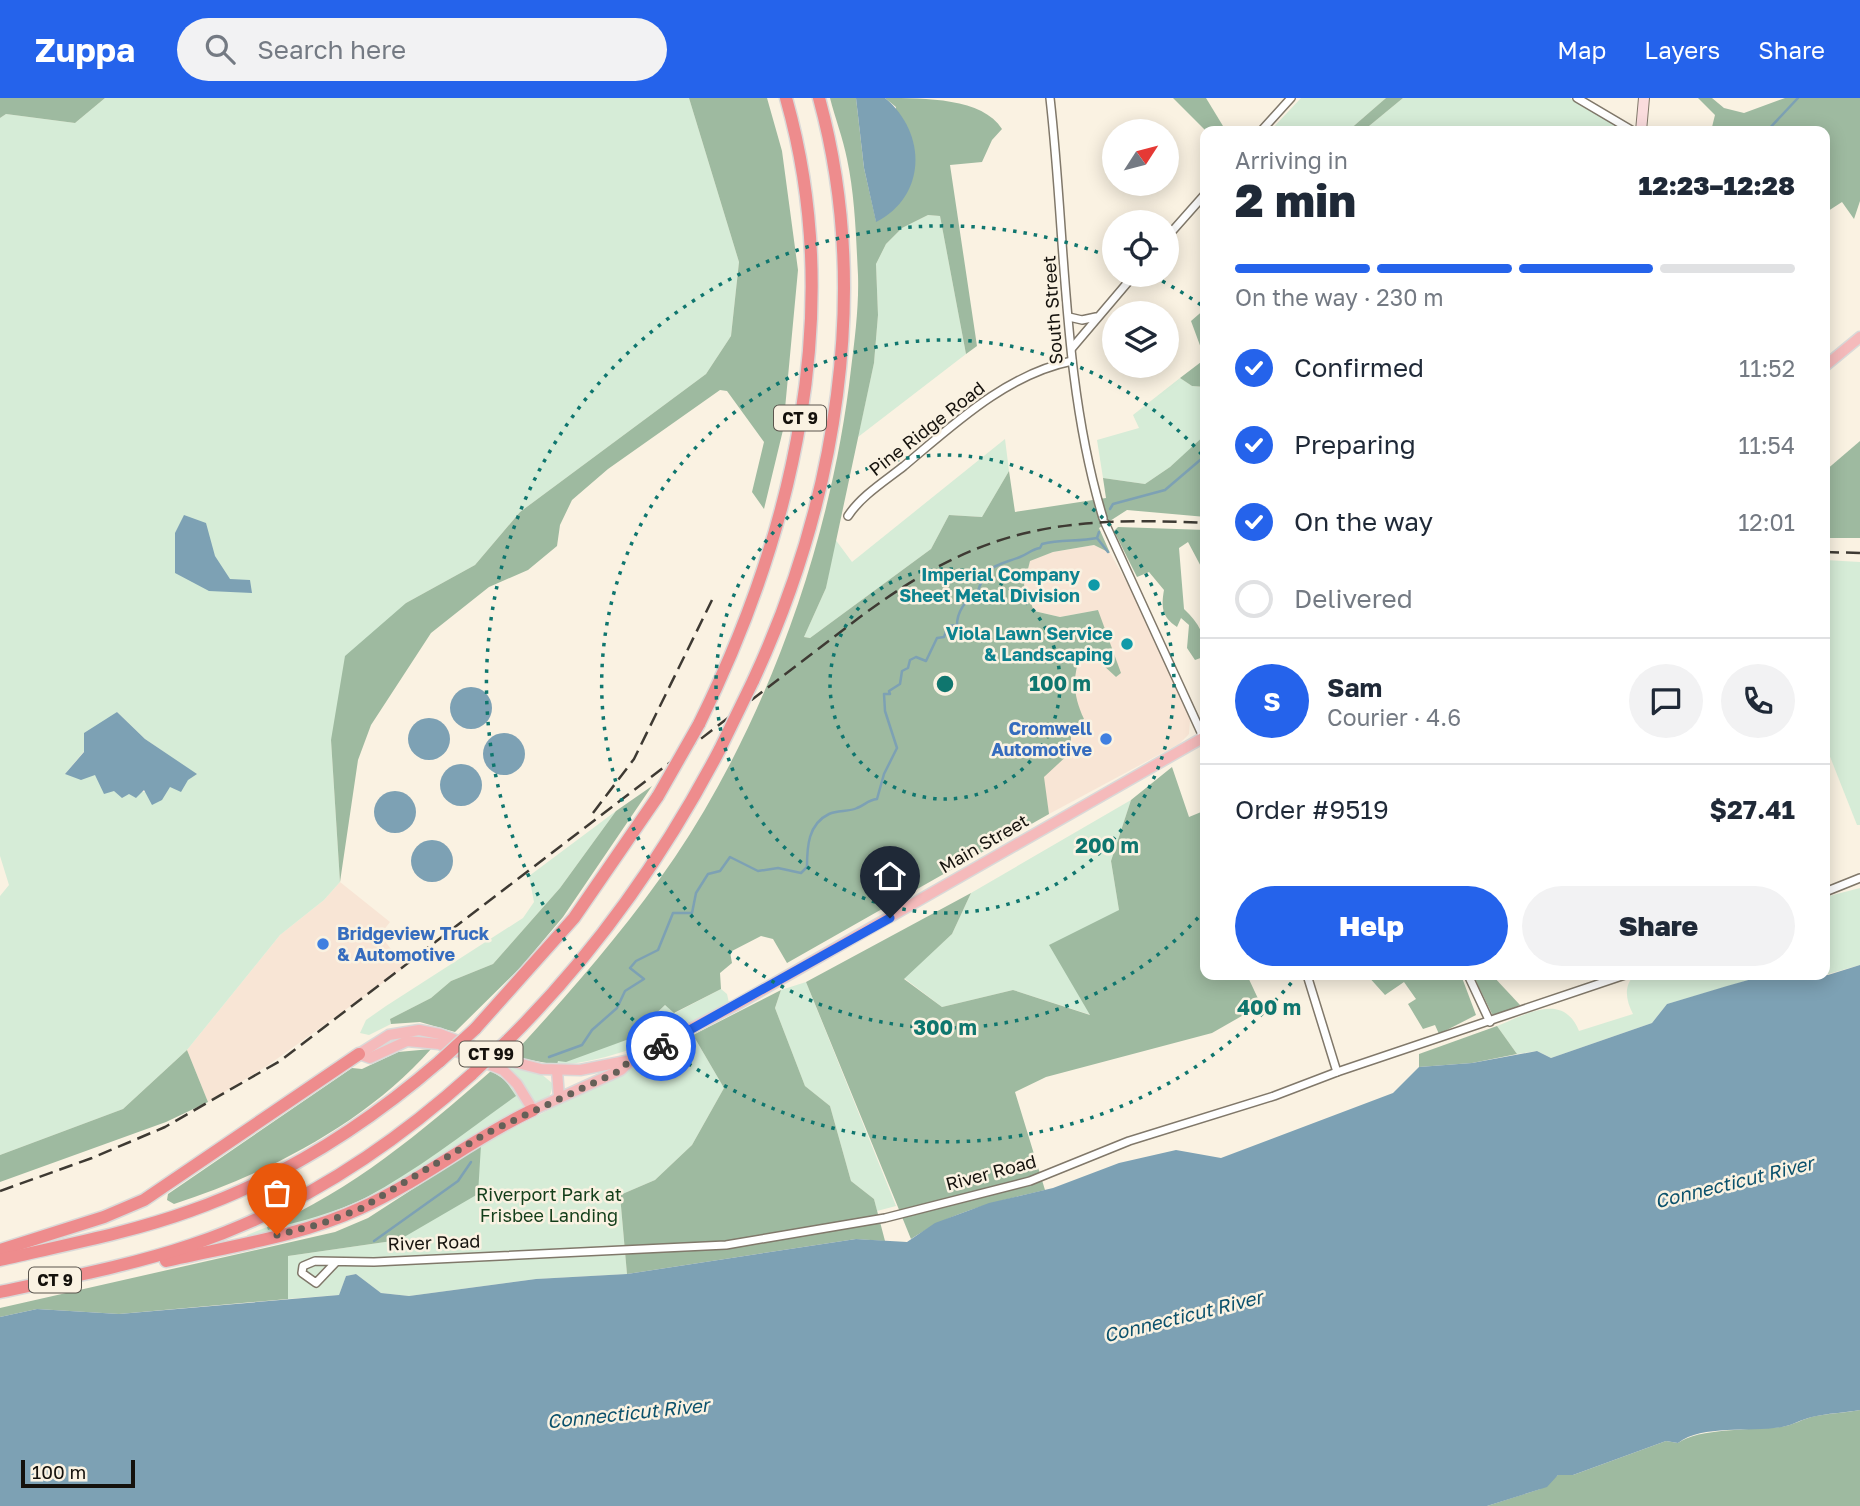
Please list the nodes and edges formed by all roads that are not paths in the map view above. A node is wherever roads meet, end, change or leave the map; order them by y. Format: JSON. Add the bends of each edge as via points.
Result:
{"nodes":[{"id":1,"x":786,"y":98,"type":"edge"},
{"id":2,"x":819,"y":98,"type":"edge"},
{"id":3,"x":1050,"y":98,"type":"edge"},
{"id":4,"x":1291,"y":98,"type":"edge"},
{"id":5,"x":1577,"y":98,"type":"edge"},
{"id":6,"x":1644,"y":98,"type":"edge"},
{"id":7,"x":1266,"y":126,"type":"edge"},
{"id":8,"x":1625,"y":126,"type":"edge"},
{"id":9,"x":1641,"y":126,"type":"edge"},
{"id":10,"x":1200,"y":200,"type":"edge"},
{"id":11,"x":1179,"y":223,"type":"edge"},
{"id":12,"x":1123,"y":287,"type":"edge"},
{"id":13,"x":1069,"y":317,"type":"junction"},
{"id":14,"x":1097,"y":317,"type":"junction"},
{"id":15,"x":1860,"y":337,"type":"edge"},
{"id":16,"x":1071,"y":348,"type":"junction"},
{"id":17,"x":1072,"y":361,"type":"junction"},
{"id":18,"x":1830,"y":362,"type":"edge"},
{"id":19,"x":848,"y":516,"type":"dead end"},
{"id":20,"x":1200,"y":727,"type":"edge"},
{"id":21,"x":1200,"y":741,"type":"edge"},
{"id":22,"x":1860,"y":878,"type":"edge"},
{"id":23,"x":1830,"y":890,"type":"edge"},
{"id":24,"x":1309,"y":980,"type":"edge"},
{"id":25,"x":1470,"y":980,"type":"edge"},
{"id":26,"x":1611,"y":980,"type":"edge"},
{"id":27,"x":1490,"y":1022,"type":"junction"},
{"id":28,"x":359,"y":1054,"type":"junction"},
{"id":29,"x":631,"y":1060,"type":"junction"},
{"id":30,"x":557,"y":1070,"type":"junction"},
{"id":31,"x":1337,"y":1072,"type":"junction"},
{"id":32,"x":559,"y":1098,"type":"junction"},
{"id":33,"x":533,"y":1110,"type":"junction"},
{"id":34,"x":0,"y":1250,"type":"edge"},
{"id":35,"x":0,"y":1260,"type":"edge"},
{"id":36,"x":336,"y":1262,"type":"junction"},
{"id":37,"x":110,"y":1268,"type":"junction"},
{"id":38,"x":0,"y":1292,"type":"edge"}],
"edges":[{"from":1,"to":35,"type":"highway","number":"CT 9","bridge":true,"via":[[810,238],[812,317],[804,397],[765,562],[699,724],[658,796],[569,925],[475,1029],[338,1138],[251,1187],[170,1218]]},
{"from":2,"to":37,"type":"highway","number":"CT 9","bridge":true,"via":[[841,217],[845,293],[828,447],[786,602],[753,681],[681,821],[573,970],[472,1074],[388,1143],[310,1193],[211,1238]]},
{"from":3,"to":13,"type":"street","name":"South Street"},
{"from":4,"to":7,"type":"street"},
{"from":5,"to":8,"type":"street"},
{"from":6,"to":9,"type":"main road"},
{"from":10,"to":11,"type":"street"},
{"from":12,"to":14,"type":"street"},
{"from":13,"to":14,"type":"street"},
{"from":13,"to":16,"type":"street","name":"South Street"},
{"from":14,"to":16,"type":"street"},
{"from":15,"to":18,"type":"main road"},
{"from":16,"to":17,"type":"street","name":"South Street"},
{"from":17,"to":19,"type":"street","name":"Pine Ridge Road","via":[[1045,368],[981,403]]},
{"from":17,"to":20,"type":"street","name":"South Street","via":[[1086,452],[1104,521]]},
{"from":21,"to":29,"type":"main road","name":"Main Street","number":"CT 99","via":[[748,999]]},
{"from":22,"to":23,"type":"street"},
{"from":24,"to":31,"type":"street"},
{"from":25,"to":27,"type":"street"},
{"from":26,"to":27,"type":"street","name":"River Road"},
{"from":27,"to":31,"type":"street","name":"River Road"},
{"from":28,"to":30,"type":"main road","name":"Main Street","number":"CT 99","via":[[392,1034],[424,1030],[514,1062]]},
{"from":28,"to":33,"type":"main road","via":[[369,1058],[412,1040],[439,1044],[507,1073]]},
{"from":28,"to":34,"type":"highway","via":[[144,1200]]},
{"from":29,"to":30,"type":"main road","name":"Main Street","number":"CT 99"},
{"from":29,"to":32,"type":"main road","name":"Main Street","number":"CT 99","via":[[623,1069]]},
{"from":30,"to":32,"type":"main road"},
{"from":31,"to":36,"type":"street","name":"River Road","via":[[1129,1141],[1030,1181],[809,1234],[679,1249]]},
{"from":32,"to":33,"type":"main road","name":"Main Street","number":"CT 99"},
{"from":33,"to":37,"type":"highway","via":[[342,1217],[151,1265]]},
{"from":36,"to":36,"type":"street","name":"River Road","via":[[316,1283],[302,1273],[310,1262]]},
{"from":37,"to":38,"type":"highway","number":"CT 9"}]}
